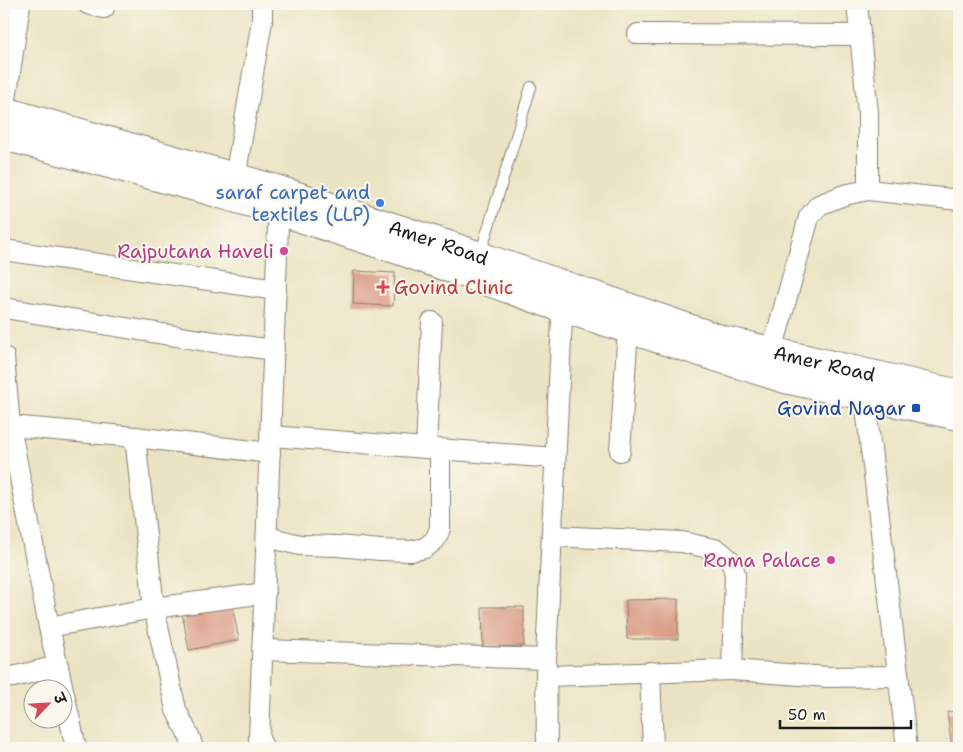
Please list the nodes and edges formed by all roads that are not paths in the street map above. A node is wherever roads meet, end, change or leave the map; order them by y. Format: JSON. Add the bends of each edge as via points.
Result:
{"nodes":[{"id":1,"x":20,"y":4,"type":"edge"},
{"id":2,"x":262,"y":4,"type":"edge"},
{"id":3,"x":857,"y":4,"type":"edge"},
{"id":4,"x":638,"y":34,"type":"dead end"},
{"id":5,"x":859,"y":35,"type":"junction"},
{"id":6,"x":531,"y":86,"type":"dead end"},
{"id":7,"x":4,"y":112,"type":"edge"},
{"id":8,"x":4,"y":136,"type":"edge"},
{"id":9,"x":235,"y":178,"type":"junction"},
{"id":10,"x":868,"y":190,"type":"junction"},
{"id":11,"x":279,"y":200,"type":"junction"},
{"id":12,"x":959,"y":200,"type":"edge"},
{"id":13,"x":4,"y":250,"type":"edge"},
{"id":14,"x":479,"y":256,"type":"junction"},
{"id":15,"x":276,"y":290,"type":"junction"},
{"id":16,"x":563,"y":296,"type":"junction"},
{"id":17,"x":4,"y":308,"type":"edge"},
{"id":18,"x":432,"y":322,"type":"dead end"},
{"id":19,"x":628,"y":330,"type":"junction"},
{"id":20,"x":274,"y":350,"type":"junction"},
{"id":21,"x":772,"y":351,"type":"junction"},
{"id":22,"x":4,"y":357,"type":"edge"},
{"id":23,"x":864,"y":384,"type":"junction"},
{"id":24,"x":959,"y":394,"type":"edge"},
{"id":25,"x":959,"y":416,"type":"edge"},
{"id":26,"x":10,"y":426,"type":"junction"},
{"id":27,"x":135,"y":438,"type":"junction"},
{"id":28,"x":270,"y":445,"type":"junction"},
{"id":29,"x":433,"y":449,"type":"junction"},
{"id":30,"x":620,"y":451,"type":"dead end"},
{"id":31,"x":555,"y":458,"type":"junction"},
{"id":32,"x":552,"y":536,"type":"junction"},
{"id":33,"x":267,"y":537,"type":"junction"},
{"id":34,"x":265,"y":593,"type":"junction"},
{"id":35,"x":154,"y":608,"type":"junction"},
{"id":36,"x":49,"y":627,"type":"junction"},
{"id":37,"x":263,"y":650,"type":"junction"},
{"id":38,"x":58,"y":666,"type":"junction"},
{"id":39,"x":546,"y":668,"type":"junction"},
{"id":40,"x":732,"y":670,"type":"junction"},
{"id":41,"x":650,"y":672,"type":"junction"},
{"id":42,"x":4,"y":676,"type":"edge"},
{"id":43,"x":898,"y":676,"type":"junction"},
{"id":44,"x":76,"y":748,"type":"edge"},
{"id":45,"x":193,"y":748,"type":"edge"},
{"id":46,"x":264,"y":748,"type":"edge"},
{"id":47,"x":546,"y":748,"type":"edge"},
{"id":48,"x":653,"y":748,"type":"edge"},
{"id":49,"x":907,"y":748,"type":"edge"}],
"edges":[{"from":1,"to":7,"type":"street"},
{"from":2,"to":9,"type":"street","via":[[262,21]]},
{"from":3,"to":5,"type":"street"},
{"from":4,"to":5,"type":"street"},
{"from":5,"to":10,"type":"street","via":[[868,113]]},
{"from":6,"to":14,"type":"lane"},
{"from":7,"to":9,"type":"main road","name":"Amer Road"},
{"from":8,"to":11,"type":"main road","name":"Amer Road","via":[[184,184]]},
{"from":9,"to":11,"type":"main road","name":"Amer Road"},
{"from":10,"to":12,"type":"street"},
{"from":10,"to":21,"type":"street","via":[[819,205],[809,217]]},
{"from":11,"to":14,"type":"main road","name":"Amer Road"},
{"from":11,"to":15,"type":"street"},
{"from":11,"to":16,"type":"main road","name":"Amer Road","via":[[416,256]]},
{"from":13,"to":15,"type":"street"},
{"from":14,"to":16,"type":"main road","name":"Amer Road"},
{"from":15,"to":20,"type":"street"},
{"from":16,"to":19,"type":"main road","name":"Amer Road"},
{"from":16,"to":21,"type":"main road","name":"Amer Road"},
{"from":16,"to":31,"type":"street"},
{"from":17,"to":20,"type":"street"},
{"from":18,"to":29,"type":"street"},
{"from":19,"to":23,"type":"main road","name":"Amer Road","via":[[784,379]]},
{"from":19,"to":30,"type":"street"},
{"from":20,"to":28,"type":"street"},
{"from":21,"to":23,"type":"main road","name":"Amer Road"},
{"from":22,"to":26,"type":"street"},
{"from":23,"to":24,"type":"main road","name":"Amer Road"},
{"from":23,"to":25,"type":"main road","name":"Amer Road","via":[[939,413]]},
{"from":23,"to":43,"type":"street"},
{"from":26,"to":27,"type":"street"},
{"from":26,"to":36,"type":"street"},
{"from":27,"to":28,"type":"street"},
{"from":27,"to":35,"type":"street"},
{"from":28,"to":29,"type":"street"},
{"from":28,"to":33,"type":"street"},
{"from":29,"to":31,"type":"street"},
{"from":29,"to":33,"type":"street","via":[[440,529],[436,540],[425,548],[411,551],[300,545]]},
{"from":31,"to":32,"type":"street"},
{"from":32,"to":39,"type":"street"},
{"from":32,"to":40,"type":"street","via":[[682,542],[718,550],[730,561],[735,574]]},
{"from":33,"to":34,"type":"street"},
{"from":34,"to":35,"type":"street"},
{"from":34,"to":37,"type":"street"},
{"from":35,"to":36,"type":"street"},
{"from":35,"to":45,"type":"street","via":[[176,710]]},
{"from":36,"to":38,"type":"street"},
{"from":37,"to":39,"type":"street"},
{"from":37,"to":46,"type":"street","via":[[259,739]]},
{"from":38,"to":42,"type":"street","via":[[13,677]]},
{"from":38,"to":44,"type":"street"},
{"from":39,"to":41,"type":"street"},
{"from":39,"to":47,"type":"street"},
{"from":40,"to":41,"type":"street"},
{"from":40,"to":43,"type":"street","via":[[828,677]]},
{"from":41,"to":48,"type":"street"},
{"from":43,"to":49,"type":"street"}]}
